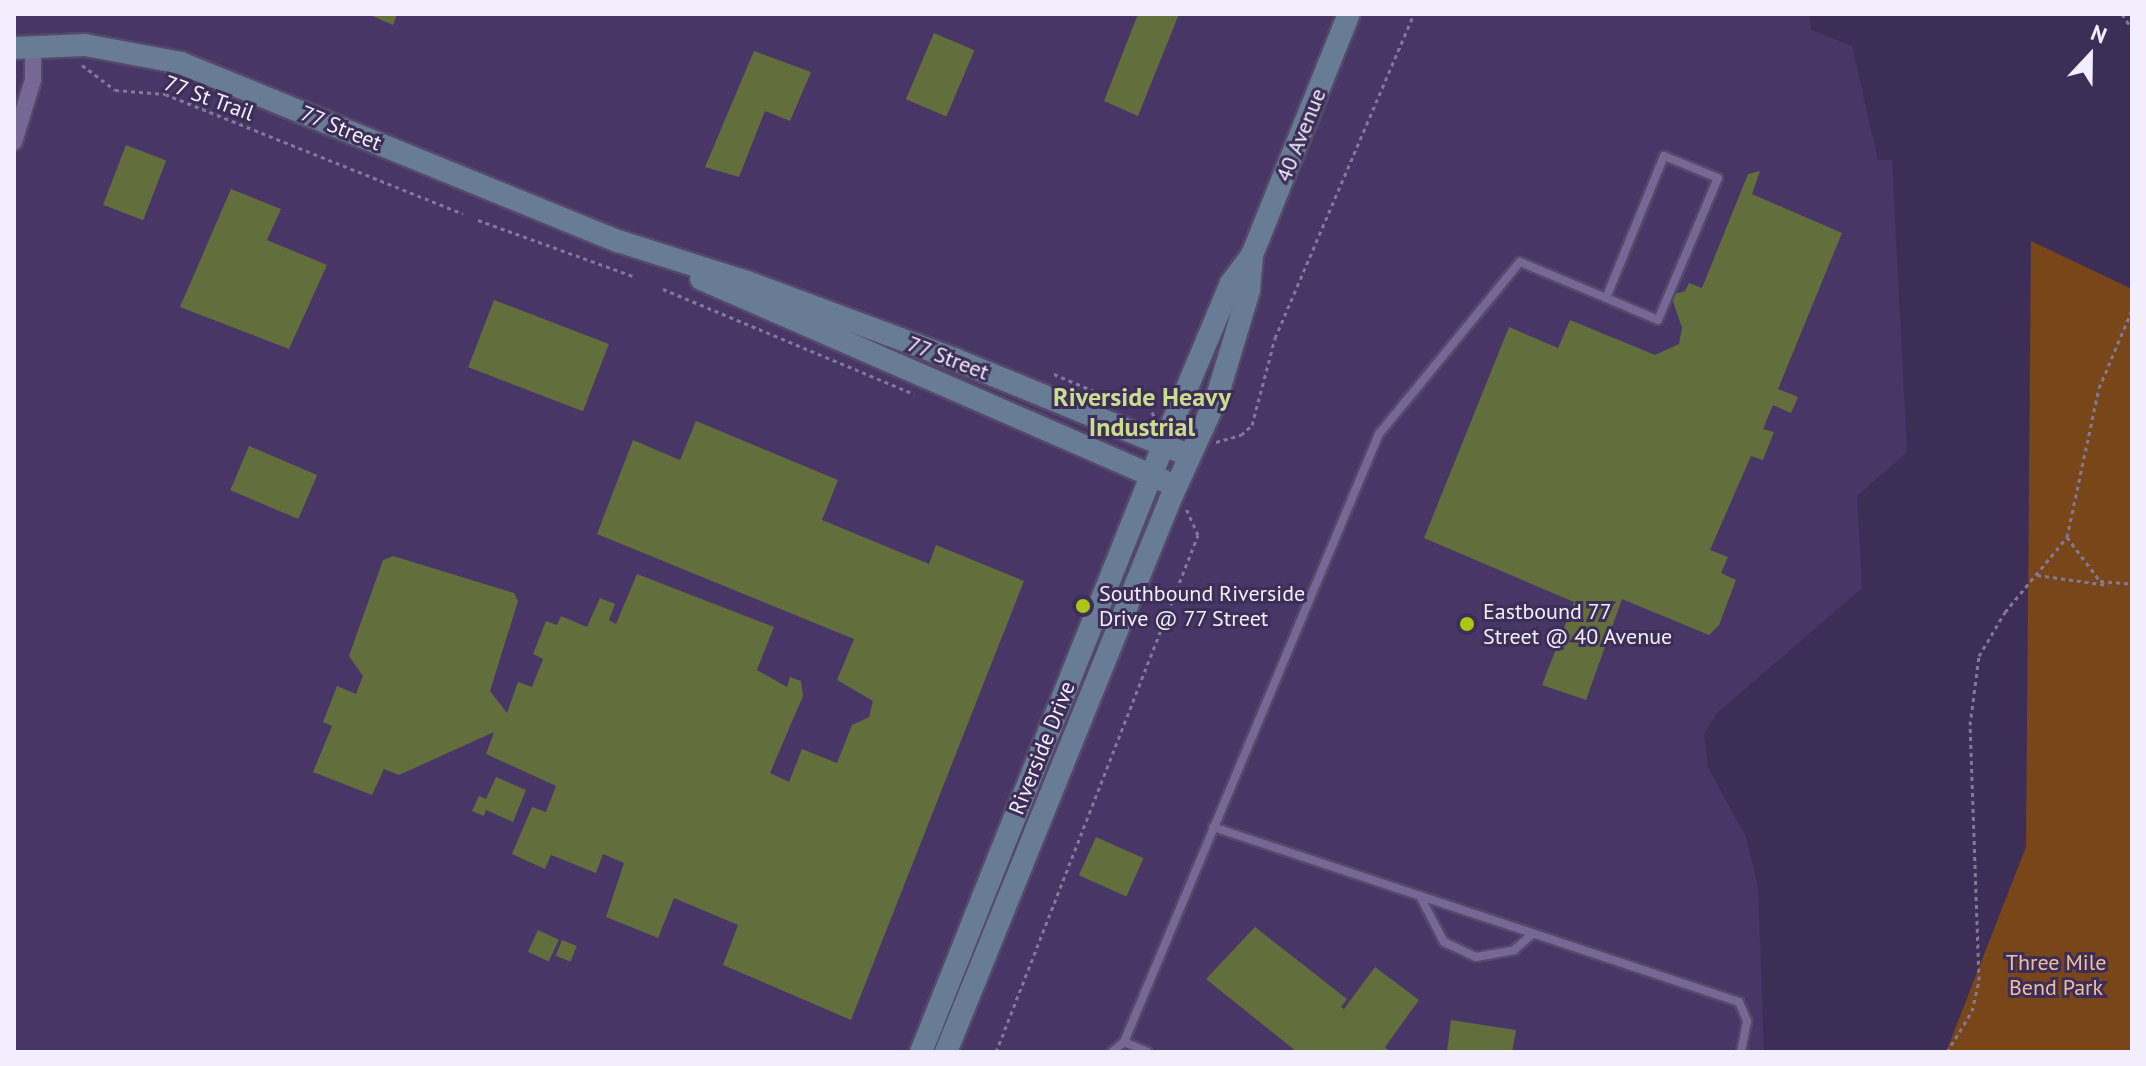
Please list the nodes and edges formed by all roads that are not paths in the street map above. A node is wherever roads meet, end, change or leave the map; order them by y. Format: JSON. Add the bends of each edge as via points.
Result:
{"nodes":[{"id":1,"x":1349,"y":14,"type":"edge"},
{"id":2,"x":23,"y":47,"type":"edge"},
{"id":3,"x":14,"y":142,"type":"edge"},
{"id":4,"x":1252,"y":255,"type":"junction"},
{"id":5,"x":657,"y":256,"type":"junction"},
{"id":6,"x":1606,"y":298,"type":"junction"},
{"id":7,"x":1164,"y":444,"type":"junction"},
{"id":8,"x":1190,"y":456,"type":"junction"},
{"id":9,"x":1151,"y":475,"type":"junction"},
{"id":10,"x":1180,"y":495,"type":"junction"},
{"id":11,"x":1213,"y":827,"type":"junction"},
{"id":12,"x":1422,"y":900,"type":"junction"},
{"id":13,"x":1531,"y":935,"type":"junction"},
{"id":14,"x":1124,"y":1042,"type":"junction"},
{"id":15,"x":921,"y":1052,"type":"edge"},
{"id":16,"x":946,"y":1052,"type":"edge"},
{"id":17,"x":1112,"y":1052,"type":"edge"},
{"id":18,"x":1147,"y":1052,"type":"edge"},
{"id":19,"x":1741,"y":1052,"type":"edge"}],
"edges":[{"from":1,"to":4,"type":"main road","name":"40 Avenue"},
{"from":2,"to":3,"type":"street","via":[[33,80]]},
{"from":2,"to":5,"type":"main road","name":"77 Street","via":[[85,45],[181,63]]},
{"from":4,"to":7,"type":"main road","name":"40 Avenue","via":[[1231,283]]},
{"from":4,"to":8,"type":"main road","name":"40 Avenue","via":[[1249,290],[1217,397]]},
{"from":5,"to":7,"type":"main road","name":"77 Street","via":[[761,287]]},
{"from":5,"to":9,"type":"main road","name":"77 Street","via":[[747,303]]},
{"from":6,"to":6,"type":"lane","via":[[1664,156],[1718,178],[1658,320]]},
{"from":6,"to":11,"type":"lane","via":[[1520,262],[1379,434]]},
{"from":7,"to":8,"type":"main road","name":"77 Street"},
{"from":7,"to":9,"type":"main road","name":"Riverside Drive"},
{"from":8,"to":10,"type":"main road","name":"40 Avenue"},
{"from":9,"to":10,"type":"main road","name":"77 Street"},
{"from":9,"to":15,"type":"main road","name":"Riverside Drive"},
{"from":10,"to":16,"type":"main road","name":"Riverside Drive"},
{"from":11,"to":12,"type":"lane"},
{"from":11,"to":14,"type":"lane"},
{"from":12,"to":13,"type":"lane"},
{"from":12,"to":13,"type":"lane","via":[[1444,942],[1476,957],[1514,950]]},
{"from":13,"to":19,"type":"lane","via":[[1739,1002],[1747,1021]]},
{"from":14,"to":17,"type":"lane"},
{"from":14,"to":18,"type":"lane"}]}
